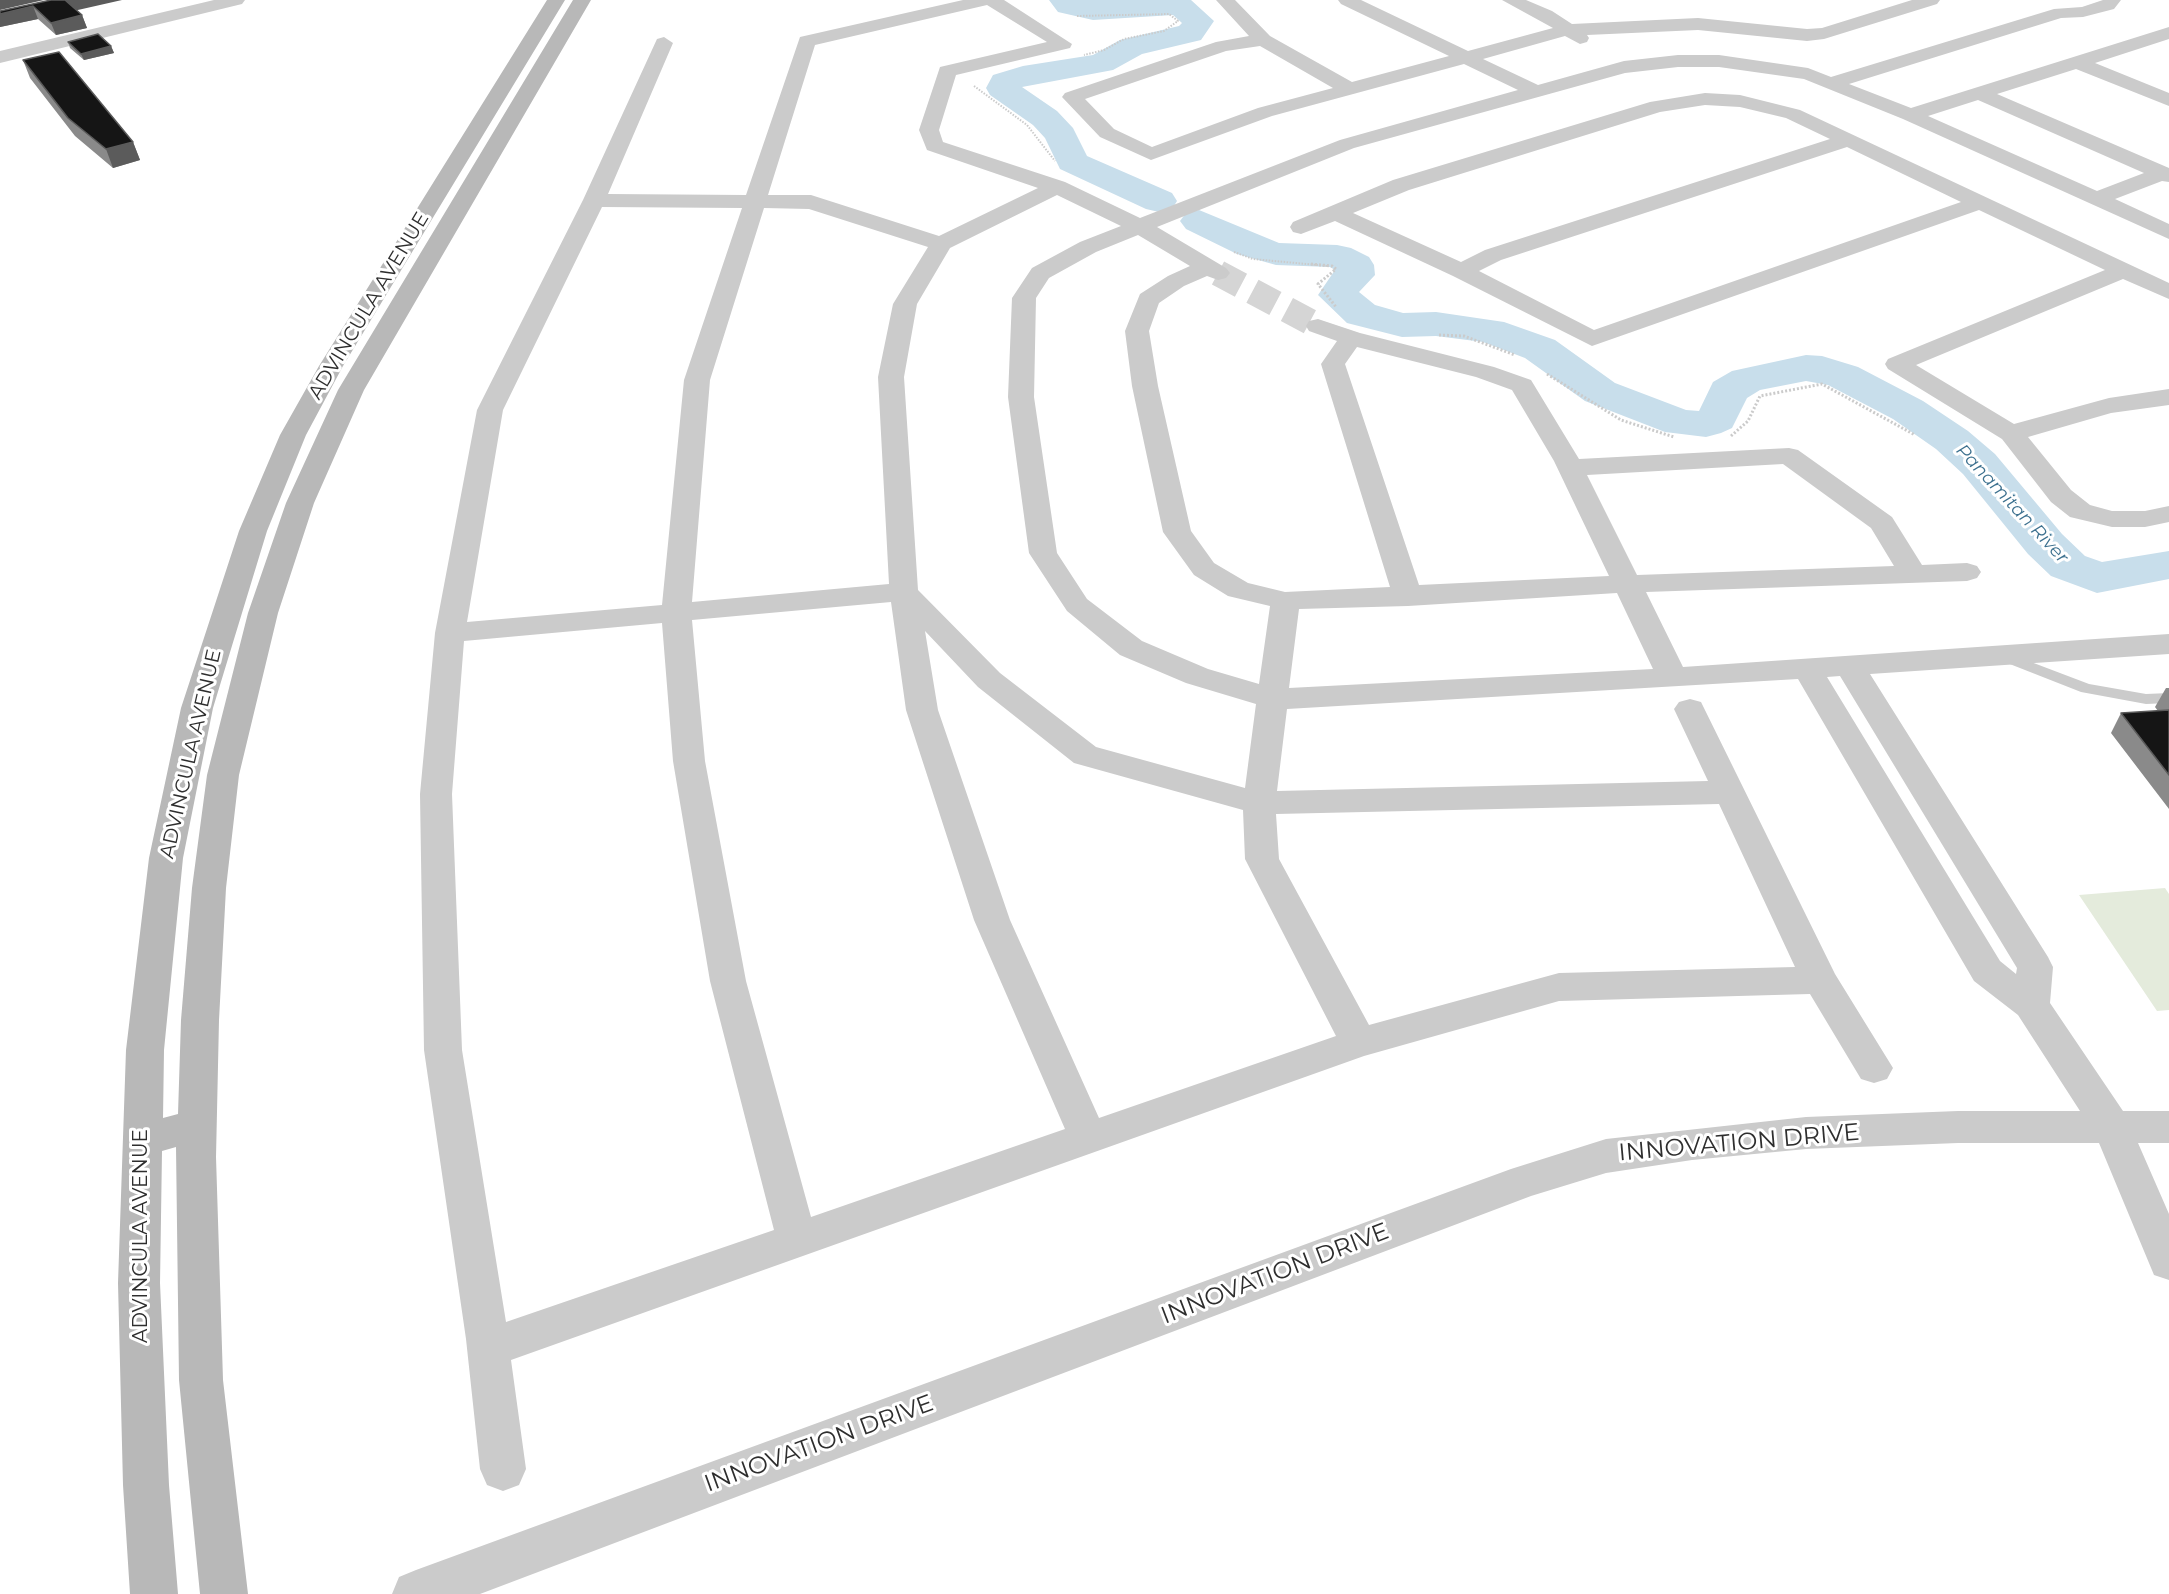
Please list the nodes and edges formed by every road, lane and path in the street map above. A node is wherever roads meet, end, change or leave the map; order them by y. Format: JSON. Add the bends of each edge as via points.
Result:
{"nodes":[{"id":1,"x":236,"y":0,"type":"edge"},
{"id":2,"x":556,"y":0,"type":"edge"},
{"id":3,"x":582,"y":0,"type":"edge"},
{"id":4,"x":989,"y":0,"type":"edge"},
{"id":5,"x":1225,"y":0,"type":"edge"},
{"id":6,"x":1347,"y":0,"type":"edge"},
{"id":7,"x":1511,"y":0,"type":"edge"},
{"id":8,"x":1931,"y":0,"type":"edge"},
{"id":9,"x":2082,"y":0,"type":"edge"},
{"id":10,"x":2112,"y":0,"type":"edge"},
{"id":11,"x":1688,"y":4,"type":"dead end"},
{"id":12,"x":1855,"y":4,"type":"dead end"},
{"id":13,"x":2060,"y":13,"type":"junction"},
{"id":14,"x":1884,"y":15,"type":"junction"},
{"id":15,"x":1698,"y":24,"type":"junction"},
{"id":16,"x":1568,"y":30,"type":"junction"},
{"id":17,"x":2169,"y":33,"type":"edge"},
{"id":18,"x":1263,"y":40,"type":"junction"},
{"id":19,"x":664,"y":43,"type":"dead end"},
{"id":20,"x":0,"y":57,"type":"edge"},
{"id":21,"x":1466,"y":57,"type":"junction"},
{"id":22,"x":1608,"y":57,"type":"junction"},
{"id":23,"x":2076,"y":62,"type":"junction"},
{"id":24,"x":524,"y":74,"type":"junction"},
{"id":25,"x":1834,"y":82,"type":"junction"},
{"id":26,"x":1348,"y":88,"type":"junction"},
{"id":27,"x":1535,"y":91,"type":"junction"},
{"id":28,"x":1979,"y":93,"type":"junction"},
{"id":29,"x":2169,"y":100,"type":"edge"},
{"id":30,"x":1679,"y":102,"type":"junction"},
{"id":31,"x":1910,"y":115,"type":"junction"},
{"id":32,"x":1848,"y":140,"type":"junction"},
{"id":33,"x":2166,"y":174,"type":"edge"},
{"id":34,"x":1057,"y":187,"type":"junction"},
{"id":35,"x":2096,"y":199,"type":"junction"},
{"id":36,"x":594,"y":200,"type":"junction"},
{"id":37,"x":756,"y":203,"type":"junction"},
{"id":38,"x":1978,"y":203,"type":"junction"},
{"id":39,"x":1336,"y":213,"type":"junction"},
{"id":40,"x":1141,"y":227,"type":"junction"},
{"id":41,"x":1301,"y":227,"type":"dead end"},
{"id":42,"x":2169,"y":232,"type":"edge"},
{"id":43,"x":941,"y":244,"type":"junction"},
{"id":44,"x":2125,"y":270,"type":"junction"},
{"id":45,"x":1461,"y":271,"type":"junction"},
{"id":46,"x":2169,"y":292,"type":"edge"},
{"id":47,"x":1318,"y":326,"type":"tunnel mouth"},
{"id":48,"x":1351,"y":338,"type":"junction"},
{"id":49,"x":2169,"y":397,"type":"edge"},
{"id":50,"x":2011,"y":433,"type":"junction"},
{"id":51,"x":1570,"y":468,"type":"junction"},
{"id":52,"x":2169,"y":514,"type":"edge"},
{"id":53,"x":1967,"y":572,"type":"dead end"},
{"id":54,"x":1913,"y":573,"type":"junction"},
{"id":55,"x":1627,"y":584,"type":"junction"},
{"id":56,"x":904,"y":591,"type":"junction"},
{"id":57,"x":1408,"y":597,"type":"junction"},
{"id":58,"x":1285,"y":601,"type":"junction"},
{"id":59,"x":676,"y":612,"type":"junction"},
{"id":60,"x":450,"y":633,"type":"junction"},
{"id":61,"x":2169,"y":644,"type":"edge"},
{"id":62,"x":2002,"y":656,"type":"junction"},
{"id":63,"x":1849,"y":666,"type":"junction"},
{"id":64,"x":1806,"y":669,"type":"junction"},
{"id":65,"x":1681,"y":693,"type":"junction"},
{"id":66,"x":2169,"y":698,"type":"edge"},
{"id":67,"x":1274,"y":699,"type":"junction"},
{"id":68,"x":1728,"y":792,"type":"junction"},
{"id":69,"x":1258,"y":803,"type":"junction"},
{"id":70,"x":1820,"y":980,"type":"junction"},
{"id":71,"x":2031,"y":1005,"type":"junction"},
{"id":72,"x":1359,"y":1043,"type":"junction"},
{"id":73,"x":1874,"y":1068,"type":"dead end"},
{"id":74,"x":197,"y":1125,"type":"junction"},
{"id":75,"x":2111,"y":1125,"type":"junction"},
{"id":76,"x":2169,"y":1127,"type":"edge"},
{"id":77,"x":1088,"y":1138,"type":"junction"},
{"id":78,"x":142,"y":1140,"type":"junction"},
{"id":79,"x":797,"y":1240,"type":"junction"},
{"id":80,"x":2169,"y":1262,"type":"edge"},
{"id":81,"x":487,"y":1341,"type":"junction"},
{"id":82,"x":503,"y":1469,"type":"dead end"},
{"id":83,"x":154,"y":1594,"type":"edge"},
{"id":84,"x":224,"y":1594,"type":"edge"},
{"id":85,"x":416,"y":1594,"type":"edge"}],
"edges":[{"from":1,"to":20,"type":"street"},
{"from":2,"to":24,"type":"main road","name":"ADVINCULA AVENUE"},
{"from":3,"to":24,"type":"main road","name":"ADVINCULA AVENUE"},
{"from":4,"to":34,"type":"street","via":[[1063,44],[947,71],[929,130],[934,146]]},
{"from":4,"to":37,"type":"street","via":[[807,41]]},
{"from":5,"to":18,"type":"street"},
{"from":6,"to":21,"type":"street"},
{"from":7,"to":16,"type":"street","via":[[1546,15]]},
{"from":8,"to":14,"type":"street"},
{"from":9,"to":13,"type":"street","via":[[2064,5]]},
{"from":10,"to":13,"type":"street","via":[[2108,5],[2083,12]]},
{"from":11,"to":15,"type":"street"},
{"from":12,"to":14,"type":"street"},
{"from":13,"to":25,"type":"street"},
{"from":14,"to":15,"type":"street","via":[[1807,35]]},
{"from":15,"to":16,"type":"street"},
{"from":16,"to":21,"type":"street"},
{"from":16,"to":22,"type":"street"},
{"from":17,"to":23,"type":"street"},
{"from":18,"to":26,"type":"street"},
{"from":18,"to":26,"type":"street","via":[[1223,46],[1072,97],[1107,133],[1151,154],[1265,112]]},
{"from":19,"to":36,"type":"street"},
{"from":21,"to":26,"type":"street"},
{"from":21,"to":27,"type":"street"},
{"from":22,"to":25,"type":"street","via":[[1719,61],[1808,74]]},
{"from":22,"to":27,"type":"street"},
{"from":22,"to":30,"type":"street"},
{"from":23,"to":28,"type":"street"},
{"from":23,"to":29,"type":"street"},
{"from":24,"to":74,"type":"main road","name":"ADVINCULA AVENUE","via":[[351,390],[307,485],[263,613],[234,724],[214,832],[200,1020]]},
{"from":24,"to":78,"type":"main road","name":"ADVINCULA AVENUE","via":[[331,366],[293,435],[253,531],[206,676],[175,805],[150,990]]},
{"from":25,"to":31,"type":"street"},
{"from":27,"to":40,"type":"street","via":[[1347,144]]},
{"from":28,"to":31,"type":"street"},
{"from":28,"to":33,"type":"street"},
{"from":30,"to":32,"type":"street","via":[[1705,99],[1763,105],[1793,114]]},
{"from":30,"to":39,"type":"street","via":[[1401,185]]},
{"from":31,"to":35,"type":"street"},
{"from":32,"to":38,"type":"street"},
{"from":32,"to":45,"type":"street","via":[[1493,255]]},
{"from":33,"to":35,"type":"street"},
{"from":34,"to":40,"type":"street"},
{"from":34,"to":43,"type":"street"},
{"from":35,"to":42,"type":"street"},
{"from":36,"to":37,"type":"street"},
{"from":36,"to":60,"type":"street","via":[[490,410]]},
{"from":37,"to":43,"type":"street","via":[[811,202]]},
{"from":37,"to":59,"type":"street","via":[[697,380]]},
{"from":38,"to":44,"type":"street"},
{"from":38,"to":45,"type":"street","via":[[1592,339]]},
{"from":39,"to":41,"type":"street"},
{"from":39,"to":45,"type":"street"},
{"from":40,"to":58,"type":"street","via":[[1213,270],[1176,280],[1148,299],[1137,331],[1145,387],[1177,532],[1204,569],[1238,590]]},
{"from":40,"to":67,"type":"street","via":[[1088,247],[1040,273],[1024,298],[1021,397],[1043,553],[1077,605],[1131,648],[1197,676]]},
{"from":43,"to":56,"type":"street","via":[[905,304],[891,377]]},
{"from":44,"to":46,"type":"street"},
{"from":44,"to":50,"type":"street","via":[[1897,364]]},
{"from":47,"to":48,"type":"street"},
{"from":48,"to":51,"type":"street","via":[[1522,385]]},
{"from":48,"to":57,"type":"street","via":[[1333,364]]},
{"from":49,"to":50,"type":"street","via":[[2109,406]]},
{"from":50,"to":52,"type":"street","via":[[2061,496],[2080,511],[2112,519]]},
{"from":51,"to":54,"type":"street","via":[[1789,456],[1882,523]]},
{"from":51,"to":55,"type":"street"},
{"from":53,"to":54,"type":"street"},
{"from":54,"to":55,"type":"street"},
{"from":55,"to":57,"type":"street"},
{"from":55,"to":65,"type":"street"},
{"from":56,"to":59,"type":"street"},
{"from":56,"to":69,"type":"street","via":[[989,680],[1086,755]]},
{"from":56,"to":77,"type":"street","via":[[922,710],[992,920]]},
{"from":57,"to":58,"type":"street"},
{"from":58,"to":67,"type":"street"},
{"from":59,"to":60,"type":"street"},
{"from":59,"to":79,"type":"street","via":[[689,761],[728,981]]},
{"from":60,"to":81,"type":"street","via":[[436,794],[443,1050]]},
{"from":61,"to":62,"type":"street"},
{"from":62,"to":63,"type":"street"},
{"from":62,"to":66,"type":"lane","via":[[2086,687],[2146,699]]},
{"from":63,"to":64,"type":"street"},
{"from":63,"to":71,"type":"street","via":[[2035,967]]},
{"from":64,"to":65,"type":"street"},
{"from":64,"to":71,"type":"street","via":[[1987,971]]},
{"from":65,"to":67,"type":"street"},
{"from":65,"to":68,"type":"street"},
{"from":67,"to":69,"type":"street"},
{"from":68,"to":69,"type":"street"},
{"from":68,"to":70,"type":"street"},
{"from":69,"to":72,"type":"street","via":[[1263,859]]},
{"from":70,"to":72,"type":"street","via":[[1559,987]]},
{"from":70,"to":73,"type":"street"},
{"from":71,"to":75,"type":"street"},
{"from":72,"to":77,"type":"street"},
{"from":74,"to":78,"type":"main road"},
{"from":74,"to":84,"type":"main road","name":"ADVINCULA AVENUE","via":[[201,1380]]},
{"from":75,"to":76,"type":"street","name":"INNOVATION DRIVE"},
{"from":75,"to":80,"type":"street"},
{"from":75,"to":85,"type":"street","name":"INNOVATION DRIVE","via":[[1806,1133],[1606,1156],[1514,1185]]},
{"from":77,"to":79,"type":"street"},
{"from":78,"to":83,"type":"main road","name":"ADVINCULA AVENUE","via":[[141,1376]]},
{"from":79,"to":81,"type":"street","via":[[489,1348]]},
{"from":81,"to":82,"type":"street"}]}
